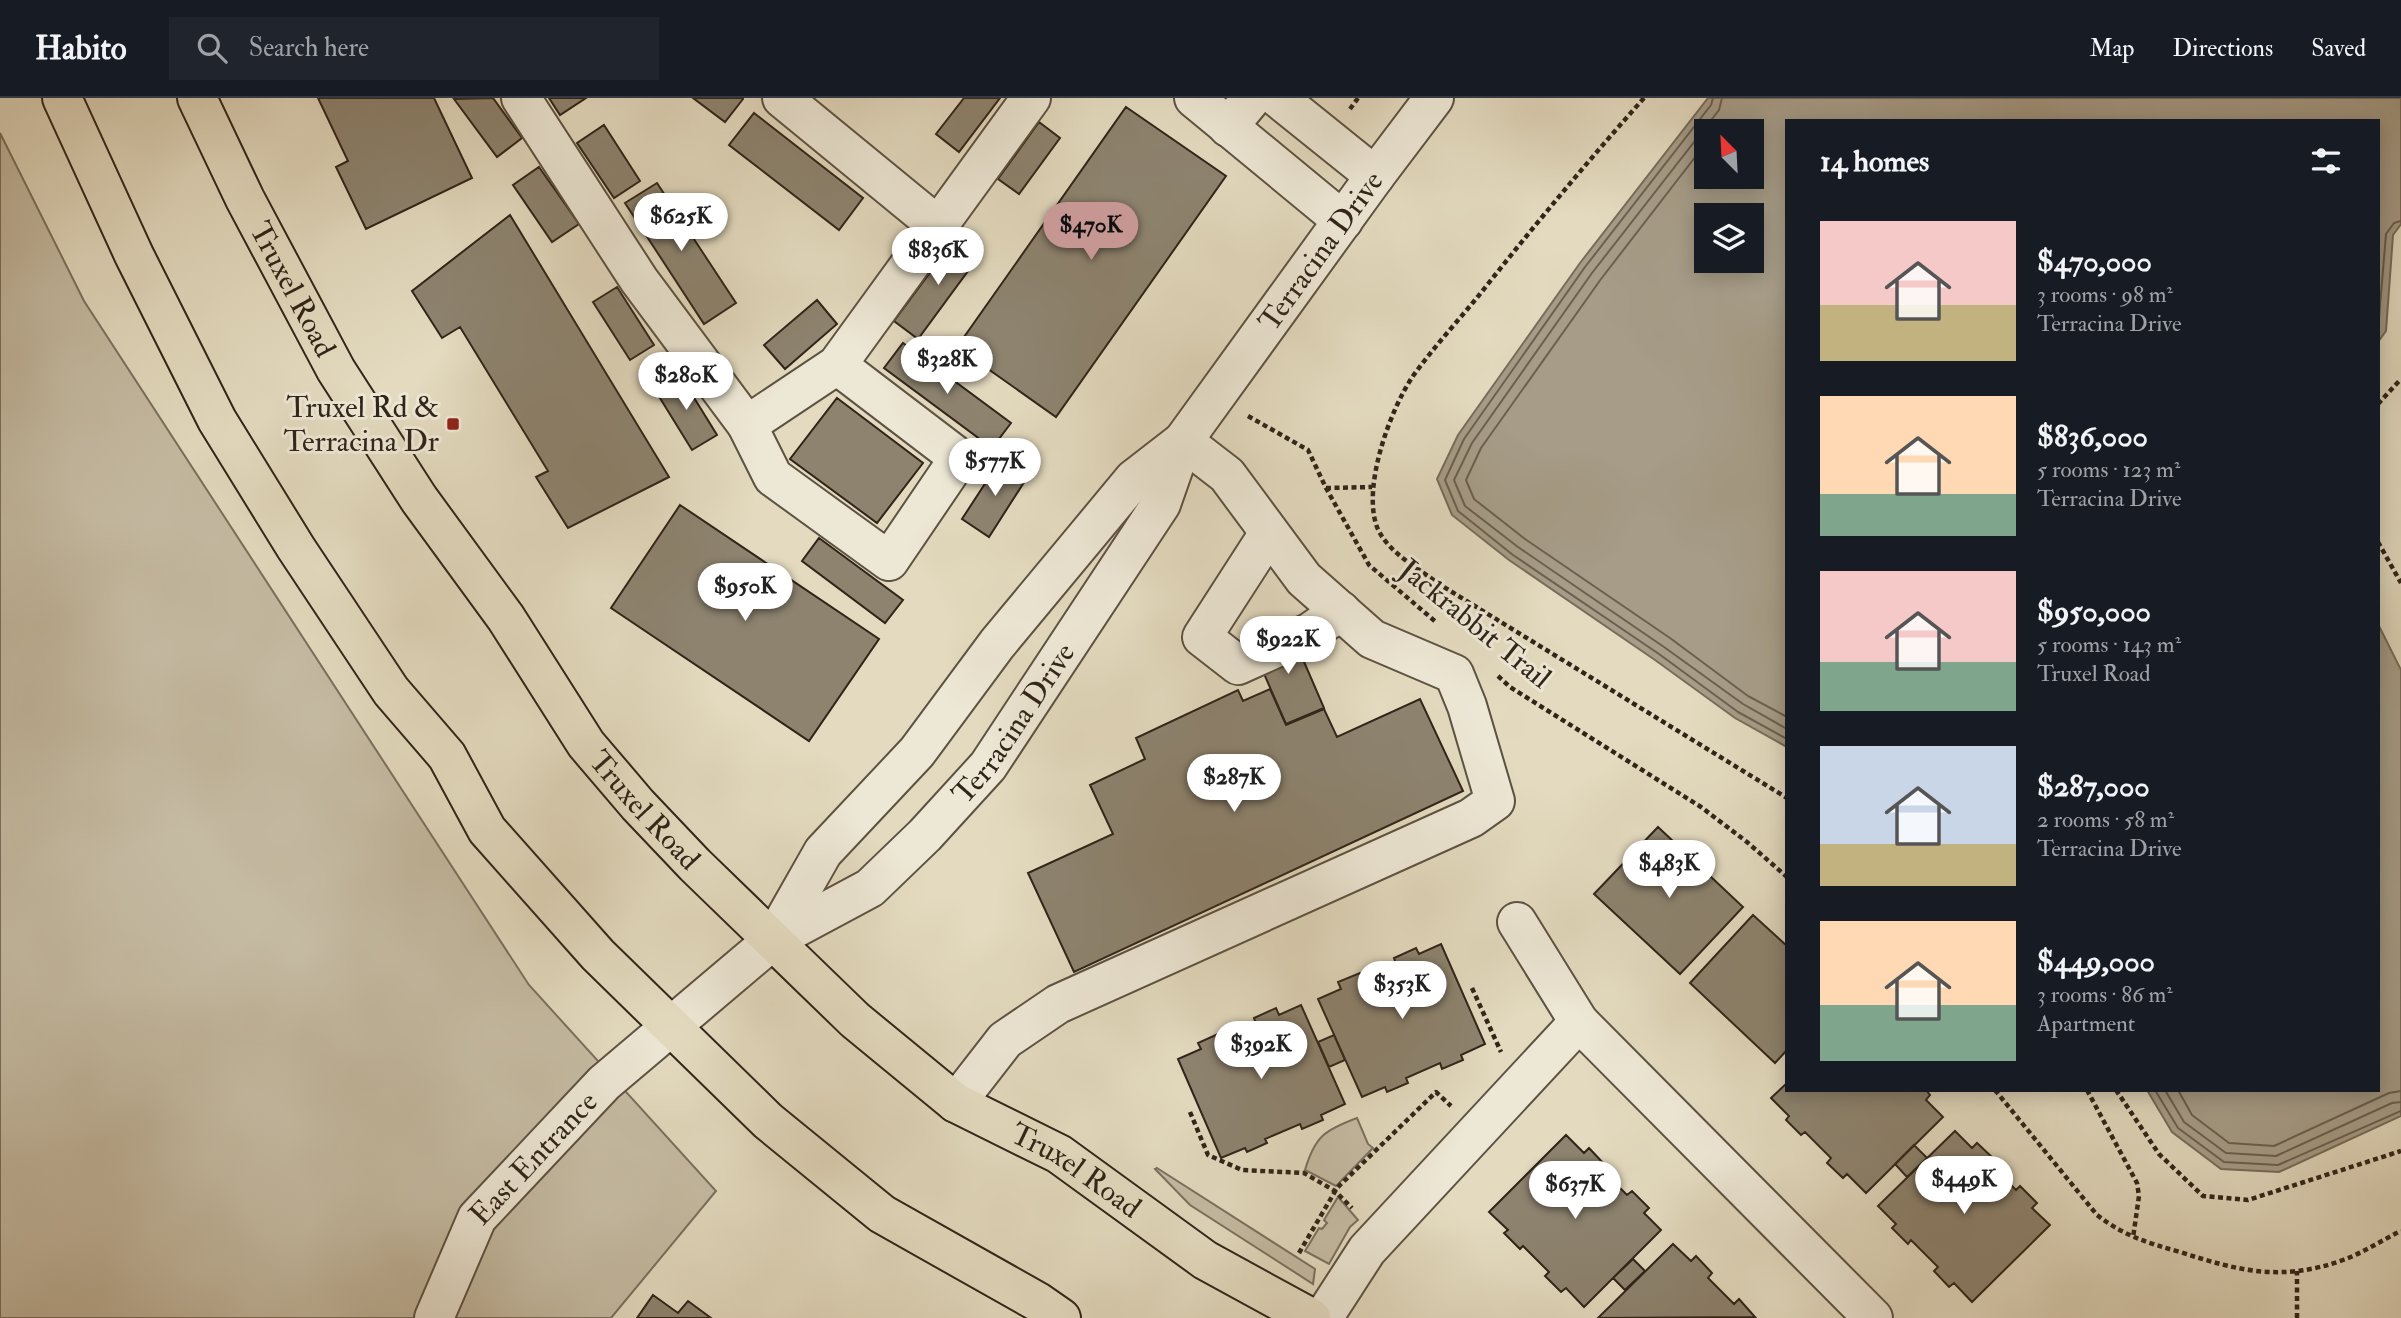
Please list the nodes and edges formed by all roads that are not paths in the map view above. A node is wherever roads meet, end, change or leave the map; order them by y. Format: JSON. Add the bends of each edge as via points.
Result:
{"nodes":[{"id":1,"x":62,"y":98,"type":"edge"},
{"id":2,"x":197,"y":98,"type":"edge"},
{"id":3,"x":521,"y":98,"type":"edge"},
{"id":4,"x":782,"y":98,"type":"edge"},
{"id":5,"x":1031,"y":98,"type":"edge"},
{"id":6,"x":1194,"y":98,"type":"edge"},
{"id":7,"x":1252,"y":98,"type":"edge"},
{"id":8,"x":1278,"y":98,"type":"edge"},
{"id":9,"x":1434,"y":98,"type":"edge"},
{"id":10,"x":1228,"y":127,"type":"junction"},
{"id":11,"x":1375,"y":176,"type":"junction"},
{"id":12,"x":1343,"y":221,"type":"junction"},
{"id":13,"x":938,"y":226,"type":"junction"},
{"id":14,"x":837,"y":365,"type":"junction"},
{"id":15,"x":747,"y":425,"type":"junction"},
{"id":16,"x":1183,"y":441,"type":"junction"},
{"id":17,"x":1269,"y":533,"type":"junction"},
{"id":18,"x":1341,"y":611,"type":"junction"},
{"id":19,"x":1517,"y":922,"type":"dead end"},
{"id":20,"x":773,"y":940,"type":"junction"},
{"id":21,"x":1579,"y":1022,"type":"junction"},
{"id":22,"x":671,"y":1026,"type":"junction"},
{"id":23,"x":956,"y":1103,"type":"junction"},
{"id":24,"x":434,"y":1318,"type":"edge"},
{"id":25,"x":1062,"y":1318,"type":"edge"},
{"id":26,"x":1311,"y":1318,"type":"edge"},
{"id":27,"x":1323,"y":1318,"type":"edge"},
{"id":28,"x":1873,"y":1318,"type":"edge"}],
"edges":[{"from":1,"to":22,"type":"main road","via":[[217,421],[303,559],[391,691],[447,756],[486,830],[598,955]]},
{"from":2,"to":20,"type":"main road","name":"Truxel Road","via":[[336,370],[419,499],[506,618],[586,744],[657,825]]},
{"from":3,"to":15,"type":"street","via":[[639,280]]},
{"from":4,"to":13,"type":"street"},
{"from":5,"to":13,"type":"street"},
{"from":6,"to":10,"type":"street"},
{"from":7,"to":10,"type":"street"},
{"from":8,"to":11,"type":"street"},
{"from":9,"to":11,"type":"street","name":"Terracina Drive"},
{"from":10,"to":12,"type":"street"},
{"from":11,"to":12,"type":"street","name":"Terracina Drive"},
{"from":12,"to":16,"type":"street","name":"Terracina Drive"},
{"from":13,"to":14,"type":"street"},
{"from":14,"to":15,"type":"street"},
{"from":14,"to":15,"type":"street","via":[[959,458],[889,562],[773,477]]},
{"from":16,"to":17,"type":"street","via":[[1227,475]]},
{"from":16,"to":20,"type":"street","name":"Terracina Drive","via":[[1134,479],[998,644],[917,752],[823,852]]},
{"from":16,"to":20,"type":"street","name":"Terracina Drive","via":[[1161,504],[988,766],[870,888]]},
{"from":17,"to":18,"type":"street","via":[[1304,579]]},
{"from":17,"to":18,"type":"street","via":[[1202,637],[1238,665],[1309,633]]},
{"from":18,"to":23,"type":"street","via":[[1372,639],[1454,674],[1495,801],[1471,818],[1058,1004],[1005,1040]]},
{"from":19,"to":21,"type":"street"},
{"from":20,"to":22,"type":"street","name":"Terracina Drive"},
{"from":20,"to":23,"type":"main road","name":"Truxel Road","via":[[855,1020]]},
{"from":21,"to":27,"type":"street","via":[[1367,1250]]},
{"from":21,"to":28,"type":"street"},
{"from":22,"to":24,"type":"street","name":"East Entrance","via":[[604,1083],[477,1219]]},
{"from":22,"to":25,"type":"main road","via":[[768,1121],[882,1214]]},
{"from":23,"to":26,"type":"main road","name":"Truxel Road","via":[[1059,1154],[1205,1260]]}]}
